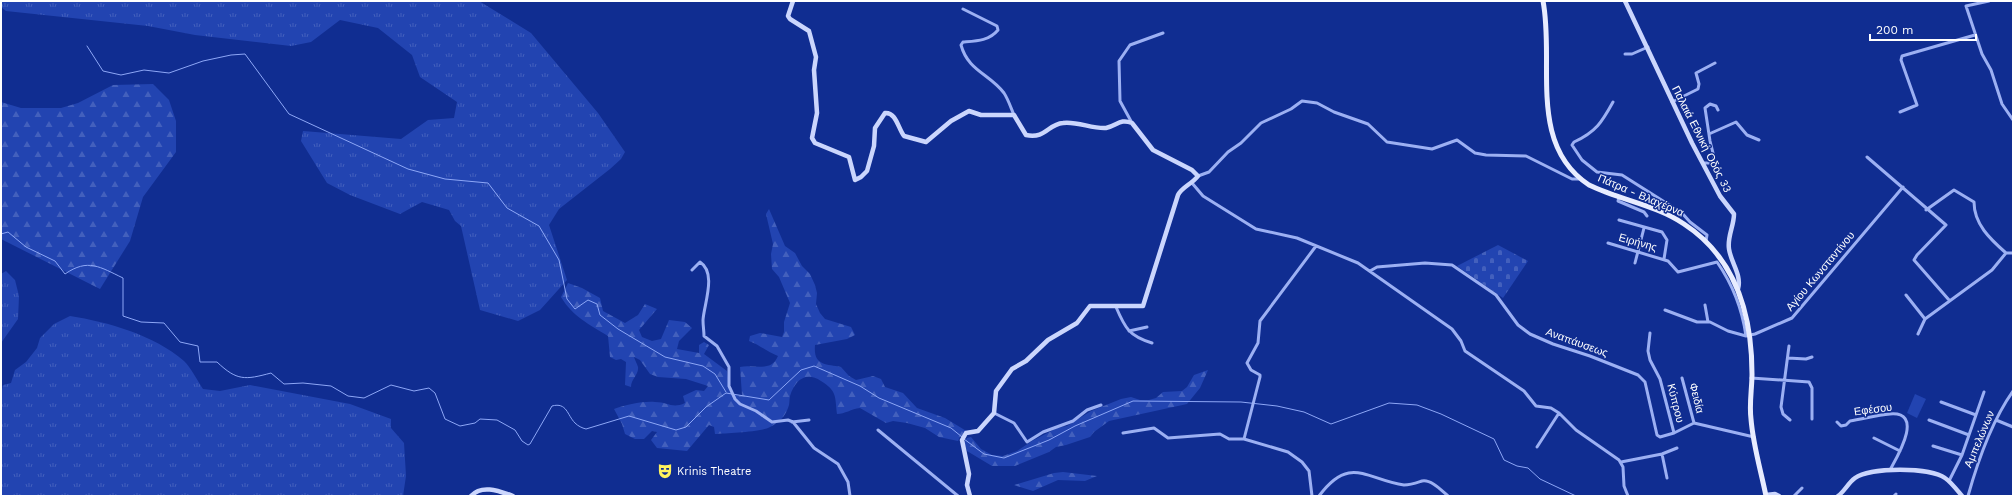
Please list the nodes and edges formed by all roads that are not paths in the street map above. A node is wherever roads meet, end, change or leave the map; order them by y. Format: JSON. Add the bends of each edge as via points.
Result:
{"nodes":[{"id":1,"x":793,"y":1,"type":"edge"},
{"id":2,"x":1543,"y":1,"type":"edge"},
{"id":3,"x":1624,"y":1,"type":"edge"},
{"id":4,"x":1989,"y":1,"type":"edge"},
{"id":5,"x":963,"y":9,"type":"dead end"},
{"id":6,"x":1163,"y":33,"type":"dead end"},
{"id":7,"x":1975,"y":35,"type":"junction"},
{"id":8,"x":1648,"y":47,"type":"junction"},
{"id":9,"x":1625,"y":54,"type":"dead end"},
{"id":10,"x":1715,"y":63,"type":"dead end"},
{"id":11,"x":1614,"y":102,"type":"dead end"},
{"id":12,"x":1672,"y":102,"type":"junction"},
{"id":13,"x":1718,"y":110,"type":"dead end"},
{"id":14,"x":1900,"y":112,"type":"dead end"},
{"id":15,"x":1014,"y":115,"type":"junction"},
{"id":16,"x":2013,"y":120,"type":"edge"},
{"id":17,"x":1132,"y":123,"type":"junction"},
{"id":18,"x":1709,"y":134,"type":"junction"},
{"id":19,"x":1759,"y":140,"type":"dead end"},
{"id":20,"x":1867,"y":157,"type":"dead end"},
{"id":21,"x":1704,"y":163,"type":"junction"},
{"id":22,"x":1198,"y":176,"type":"junction"},
{"id":23,"x":1582,"y":179,"type":"junction"},
{"id":24,"x":1192,"y":183,"type":"junction"},
{"id":25,"x":1903,"y":187,"type":"junction"},
{"id":26,"x":1619,"y":197,"type":"junction"},
{"id":27,"x":1926,"y":210,"type":"junction"},
{"id":28,"x":1647,"y":216,"type":"dead end"},
{"id":29,"x":1619,"y":220,"type":"dead end"},
{"id":30,"x":1644,"y":228,"type":"junction"},
{"id":31,"x":1706,"y":241,"type":"junction"},
{"id":32,"x":1608,"y":243,"type":"dead end"},
{"id":33,"x":1316,"y":246,"type":"junction"},
{"id":34,"x":1638,"y":251,"type":"junction"},
{"id":35,"x":2006,"y":253,"type":"junction"},
{"id":36,"x":2013,"y":253,"type":"edge"},
{"id":37,"x":1664,"y":259,"type":"junction"},
{"id":38,"x":1635,"y":263,"type":"dead end"},
{"id":39,"x":692,"y":270,"type":"dead end"},
{"id":40,"x":1370,"y":270,"type":"junction"},
{"id":41,"x":1738,"y":289,"type":"junction"},
{"id":42,"x":1906,"y":295,"type":"dead end"},
{"id":43,"x":1949,"y":300,"type":"junction"},
{"id":44,"x":1705,"y":305,"type":"dead end"},
{"id":45,"x":1116,"y":307,"type":"junction"},
{"id":46,"x":1665,"y":310,"type":"dead end"},
{"id":47,"x":1925,"y":319,"type":"junction"},
{"id":48,"x":1708,"y":322,"type":"junction"},
{"id":49,"x":1147,"y":327,"type":"dead end"},
{"id":50,"x":1129,"y":331,"type":"junction"},
{"id":51,"x":1650,"y":333,"type":"dead end"},
{"id":52,"x":1918,"y":334,"type":"dead end"},
{"id":53,"x":1748,"y":335,"type":"junction"},
{"id":54,"x":1152,"y":343,"type":"dead end"},
{"id":55,"x":1789,"y":346,"type":"dead end"},
{"id":56,"x":1812,"y":357,"type":"dead end"},
{"id":57,"x":1788,"y":358,"type":"junction"},
{"id":58,"x":1682,"y":378,"type":"dead end"},
{"id":59,"x":1752,"y":378,"type":"junction"},
{"id":60,"x":1784,"y":380,"type":"junction"},
{"id":61,"x":1984,"y":392,"type":"dead end"},
{"id":62,"x":2013,"y":392,"type":"edge"},
{"id":63,"x":1941,"y":402,"type":"dead end"},
{"id":64,"x":1101,"y":405,"type":"dead end"},
{"id":65,"x":994,"y":413,"type":"junction"},
{"id":66,"x":1559,"y":413,"type":"junction"},
{"id":67,"x":1976,"y":415,"type":"junction"},
{"id":68,"x":1812,"y":419,"type":"dead end"},
{"id":69,"x":809,"y":420,"type":"dead end"},
{"id":70,"x":1790,"y":420,"type":"dead end"},
{"id":71,"x":1929,"y":420,"type":"dead end"},
{"id":72,"x":1996,"y":420,"type":"junction"},
{"id":73,"x":792,"y":422,"type":"junction"},
{"id":74,"x":1837,"y":422,"type":"dead end"},
{"id":75,"x":1694,"y":423,"type":"junction"},
{"id":76,"x":2013,"y":427,"type":"edge"},
{"id":77,"x":878,"y":430,"type":"dead end"},
{"id":78,"x":1122,"y":433,"type":"dead end"},
{"id":79,"x":1674,"y":433,"type":"junction"},
{"id":80,"x":1969,"y":434,"type":"junction"},
{"id":81,"x":1754,"y":437,"type":"junction"},
{"id":82,"x":1874,"y":438,"type":"dead end"},
{"id":83,"x":1244,"y":439,"type":"junction"},
{"id":84,"x":1933,"y":446,"type":"dead end"},
{"id":85,"x":1537,"y":447,"type":"dead end"},
{"id":86,"x":1677,"y":448,"type":"dead end"},
{"id":87,"x":1900,"y":451,"type":"junction"},
{"id":88,"x":1662,"y":454,"type":"junction"},
{"id":89,"x":1962,"y":455,"type":"junction"},
{"id":90,"x":1621,"y":462,"type":"junction"},
{"id":91,"x":1890,"y":470,"type":"junction"},
{"id":92,"x":1667,"y":478,"type":"dead end"},
{"id":93,"x":1949,"y":481,"type":"junction"},
{"id":94,"x":1802,"y":488,"type":"dead end"},
{"id":95,"x":1842,"y":495,"type":"edge"},
{"id":96,"x":471,"y":496,"type":"edge"},
{"id":97,"x":513,"y":496,"type":"edge"},
{"id":98,"x":850,"y":496,"type":"edge"},
{"id":99,"x":958,"y":496,"type":"edge"},
{"id":100,"x":970,"y":496,"type":"edge"},
{"id":101,"x":1312,"y":496,"type":"edge"},
{"id":102,"x":1319,"y":496,"type":"edge"},
{"id":103,"x":1448,"y":496,"type":"edge"},
{"id":104,"x":1628,"y":496,"type":"edge"},
{"id":105,"x":1766,"y":496,"type":"edge"},
{"id":106,"x":1779,"y":496,"type":"edge"},
{"id":107,"x":1794,"y":496,"type":"edge"},
{"id":108,"x":1962,"y":496,"type":"edge"},
{"id":109,"x":1968,"y":496,"type":"edge"}],
"edges":[{"from":1,"to":15,"type":"street","via":[[788,16],[790,20],[809,30],[816,57],[814,70],[817,114],[812,138],[815,143],[849,157],[855,180],[866,171],[874,146],[875,128],[885,113],[894,116],[904,136],[923,142],[928,142],[951,121],[968,111],[981,115]]},
{"from":2,"to":23,"type":"main road","name":"Πάτρα - Βλαχέρνα","via":[[1548,117],[1566,163]]},
{"from":3,"to":8,"type":"street","name":"Παλαιά Εθνική Οδός 33"},
{"from":4,"to":7,"type":"street","via":[[1966,6]]},
{"from":5,"to":15,"type":"street","via":[[997,26],[998,30],[994,35],[980,41],[964,42],[961,45],[974,68],[1003,92]]},
{"from":6,"to":17,"type":"street","via":[[1130,45],[1119,61],[1120,100]]},
{"from":7,"to":14,"type":"street","via":[[1902,56],[1901,60],[1917,104]]},
{"from":7,"to":16,"type":"street","via":[[1991,70],[2002,104]]},
{"from":8,"to":9,"type":"street","via":[[1632,54]]},
{"from":8,"to":12,"type":"street","name":"Παλαιά Εθνική Οδός 33"},
{"from":10,"to":12,"type":"street","via":[[1696,73],[1698,89]]},
{"from":11,"to":31,"type":"street","via":[[1601,124],[1572,145],[1582,160],[1598,172],[1622,175],[1682,213],[1707,235]]},
{"from":12,"to":21,"type":"street","name":"Παλαιά Εθνική Οδός 33"},
{"from":13,"to":18,"type":"street","via":[[1710,104],[1705,108]]},
{"from":15,"to":17,"type":"street","via":[[1026,134],[1034,136],[1062,123],[1106,128],[1121,121]]},
{"from":17,"to":22,"type":"street","via":[[1153,150],[1192,170]]},
{"from":18,"to":19,"type":"street","via":[[1736,122],[1747,135]]},
{"from":18,"to":21,"type":"street","via":[[1714,159],[1712,163]]},
{"from":20,"to":25,"type":"street"},
{"from":21,"to":41,"type":"street","name":"Παλαιά Εθνική Οδός 33","via":[[1720,196],[1734,214],[1728,244],[1739,279]]},
{"from":22,"to":23,"type":"street","via":[[1205,175],[1213,169],[1261,123],[1302,101],[1310,101],[1368,124],[1387,142],[1432,149],[1457,140],[1475,153],[1526,156],[1572,179]]},
{"from":22,"to":24,"type":"street"},
{"from":23,"to":26,"type":"main road","name":"Πάτρα - Βλαχέρνα"},
{"from":24,"to":33,"type":"street","via":[[1203,196],[1256,230],[1297,238]]},
{"from":24,"to":45,"type":"street","via":[[1178,195],[1144,305],[1139,308]]},
{"from":25,"to":27,"type":"street"},
{"from":25,"to":53,"type":"street","name":"Αγίου Κωνσταντίνου","via":[[1795,316]]},
{"from":26,"to":28,"type":"street","via":[[1618,201],[1644,212]]},
{"from":26,"to":31,"type":"main road","name":"Πάτρα - Βλαχέρνα","via":[[1675,218]]},
{"from":27,"to":35,"type":"street","via":[[1950,191],[1957,191],[1974,202],[1974,213],[1983,229]]},
{"from":27,"to":43,"type":"street","via":[[1946,225],[1914,260]]},
{"from":29,"to":30,"type":"street"},
{"from":30,"to":34,"type":"street"},
{"from":30,"to":37,"type":"street","via":[[1665,235],[1667,240]]},
{"from":31,"to":41,"type":"main road","name":"Πάτρα - Βλαχέρνα","via":[[1723,261]]},
{"from":32,"to":34,"type":"street","name":"Ειρήνης"},
{"from":33,"to":40,"type":"street"},
{"from":33,"to":83,"type":"street","via":[[1267,308],[1260,321],[1258,343],[1248,366],[1260,377]]},
{"from":34,"to":37,"type":"street","name":"Ειρήνης"},
{"from":34,"to":38,"type":"street"},
{"from":35,"to":36,"type":"street"},
{"from":35,"to":43,"type":"street","via":[[1992,270]]},
{"from":37,"to":53,"type":"street","via":[[1678,272],[1717,262],[1738,299]]},
{"from":39,"to":73,"type":"street","via":[[700,262],[708,277],[703,320],[704,336],[717,346],[729,367],[729,386],[735,399],[772,422]]},
{"from":40,"to":66,"type":"street","via":[[1452,329],[1465,351],[1524,391],[1536,406],[1551,408]]},
{"from":40,"to":79,"type":"street","name":"Αναπάυσεως","via":[[1425,262],[1452,265],[1496,295],[1518,325],[1530,334],[1638,374],[1645,382],[1658,435],[1662,438]]},
{"from":41,"to":53,"type":"main road","name":"Πάτρα - Βλαχέρνα","via":[[1747,314]]},
{"from":42,"to":47,"type":"street"},
{"from":43,"to":47,"type":"street"},
{"from":44,"to":48,"type":"street"},
{"from":45,"to":50,"type":"street"},
{"from":45,"to":65,"type":"street","via":[[1090,306],[1077,323],[1048,340],[1026,361],[1012,369],[996,391]]},
{"from":46,"to":48,"type":"street","via":[[1697,322]]},
{"from":47,"to":52,"type":"street"},
{"from":48,"to":53,"type":"street","via":[[1732,333]]},
{"from":49,"to":50,"type":"street"},
{"from":50,"to":54,"type":"street","via":[[1135,338]]},
{"from":51,"to":79,"type":"street","name":"Κύπρου","via":[[1650,360],[1660,378]]},
{"from":53,"to":59,"type":"main road","name":"Πάτρα - Βλαχέρνα"},
{"from":55,"to":57,"type":"street"},
{"from":56,"to":57,"type":"street"},
{"from":57,"to":60,"type":"street"},
{"from":58,"to":75,"type":"street","name":"Φειδία"},
{"from":59,"to":60,"type":"street"},
{"from":59,"to":81,"type":"main road","name":"Πάτρα - Βλαχέρνα","via":[[1751,418]]},
{"from":60,"to":68,"type":"street","via":[[1807,381],[1810,384]]},
{"from":60,"to":70,"type":"street","via":[[1781,406],[1783,414]]},
{"from":61,"to":67,"type":"street"},
{"from":62,"to":72,"type":"street","name":"Αμπελώνων"},
{"from":63,"to":67,"type":"street"},
{"from":64,"to":65,"type":"street","via":[[1027,442],[1014,423]]},
{"from":65,"to":100,"type":"street","via":[[978,431],[963,436]]},
{"from":66,"to":85,"type":"street"},
{"from":66,"to":90,"type":"street","via":[[1576,430]]},
{"from":67,"to":80,"type":"street"},
{"from":69,"to":73,"type":"street"},
{"from":71,"to":80,"type":"street"},
{"from":72,"to":76,"type":"street"},
{"from":72,"to":109,"type":"street","name":"Αμπελώνων","via":[[1977,464]]},
{"from":73,"to":98,"type":"street","via":[[814,448],[838,464],[848,482]]},
{"from":74,"to":87,"type":"street","name":"Εφέσου","via":[[1841,426],[1850,421],[1888,414],[1900,416],[1908,426]]},
{"from":75,"to":79,"type":"street","name":"Αναπάυσεως"},
{"from":75,"to":81,"type":"street"},
{"from":77,"to":99,"type":"street"},
{"from":78,"to":83,"type":"street","via":[[1154,428],[1168,438],[1220,434],[1229,439]]},
{"from":80,"to":89,"type":"street"},
{"from":81,"to":105,"type":"main road","name":"Πάτρα - Βλαχέρνα"},
{"from":82,"to":87,"type":"street"},
{"from":83,"to":101,"type":"street","via":[[1285,451],[1302,462],[1310,473]]},
{"from":84,"to":89,"type":"street"},
{"from":86,"to":88,"type":"street"},
{"from":87,"to":91,"type":"street","name":"Εφέσου"},
{"from":88,"to":90,"type":"street"},
{"from":88,"to":92,"type":"street"},
{"from":89,"to":93,"type":"street"},
{"from":90,"to":104,"type":"street"},
{"from":91,"to":93,"type":"street","via":[[1924,470],[1945,477]]},
{"from":91,"to":95,"type":"street","via":[[1858,476]]},
{"from":93,"to":108,"type":"street"},
{"from":94,"to":107,"type":"street"},
{"from":96,"to":97,"type":"street","via":[[477,490],[484,489]]},
{"from":102,"to":103,"type":"street","via":[[1334,480],[1355,472],[1364,472],[1404,485],[1424,480]]},
{"from":105,"to":106,"type":"street"}]}
